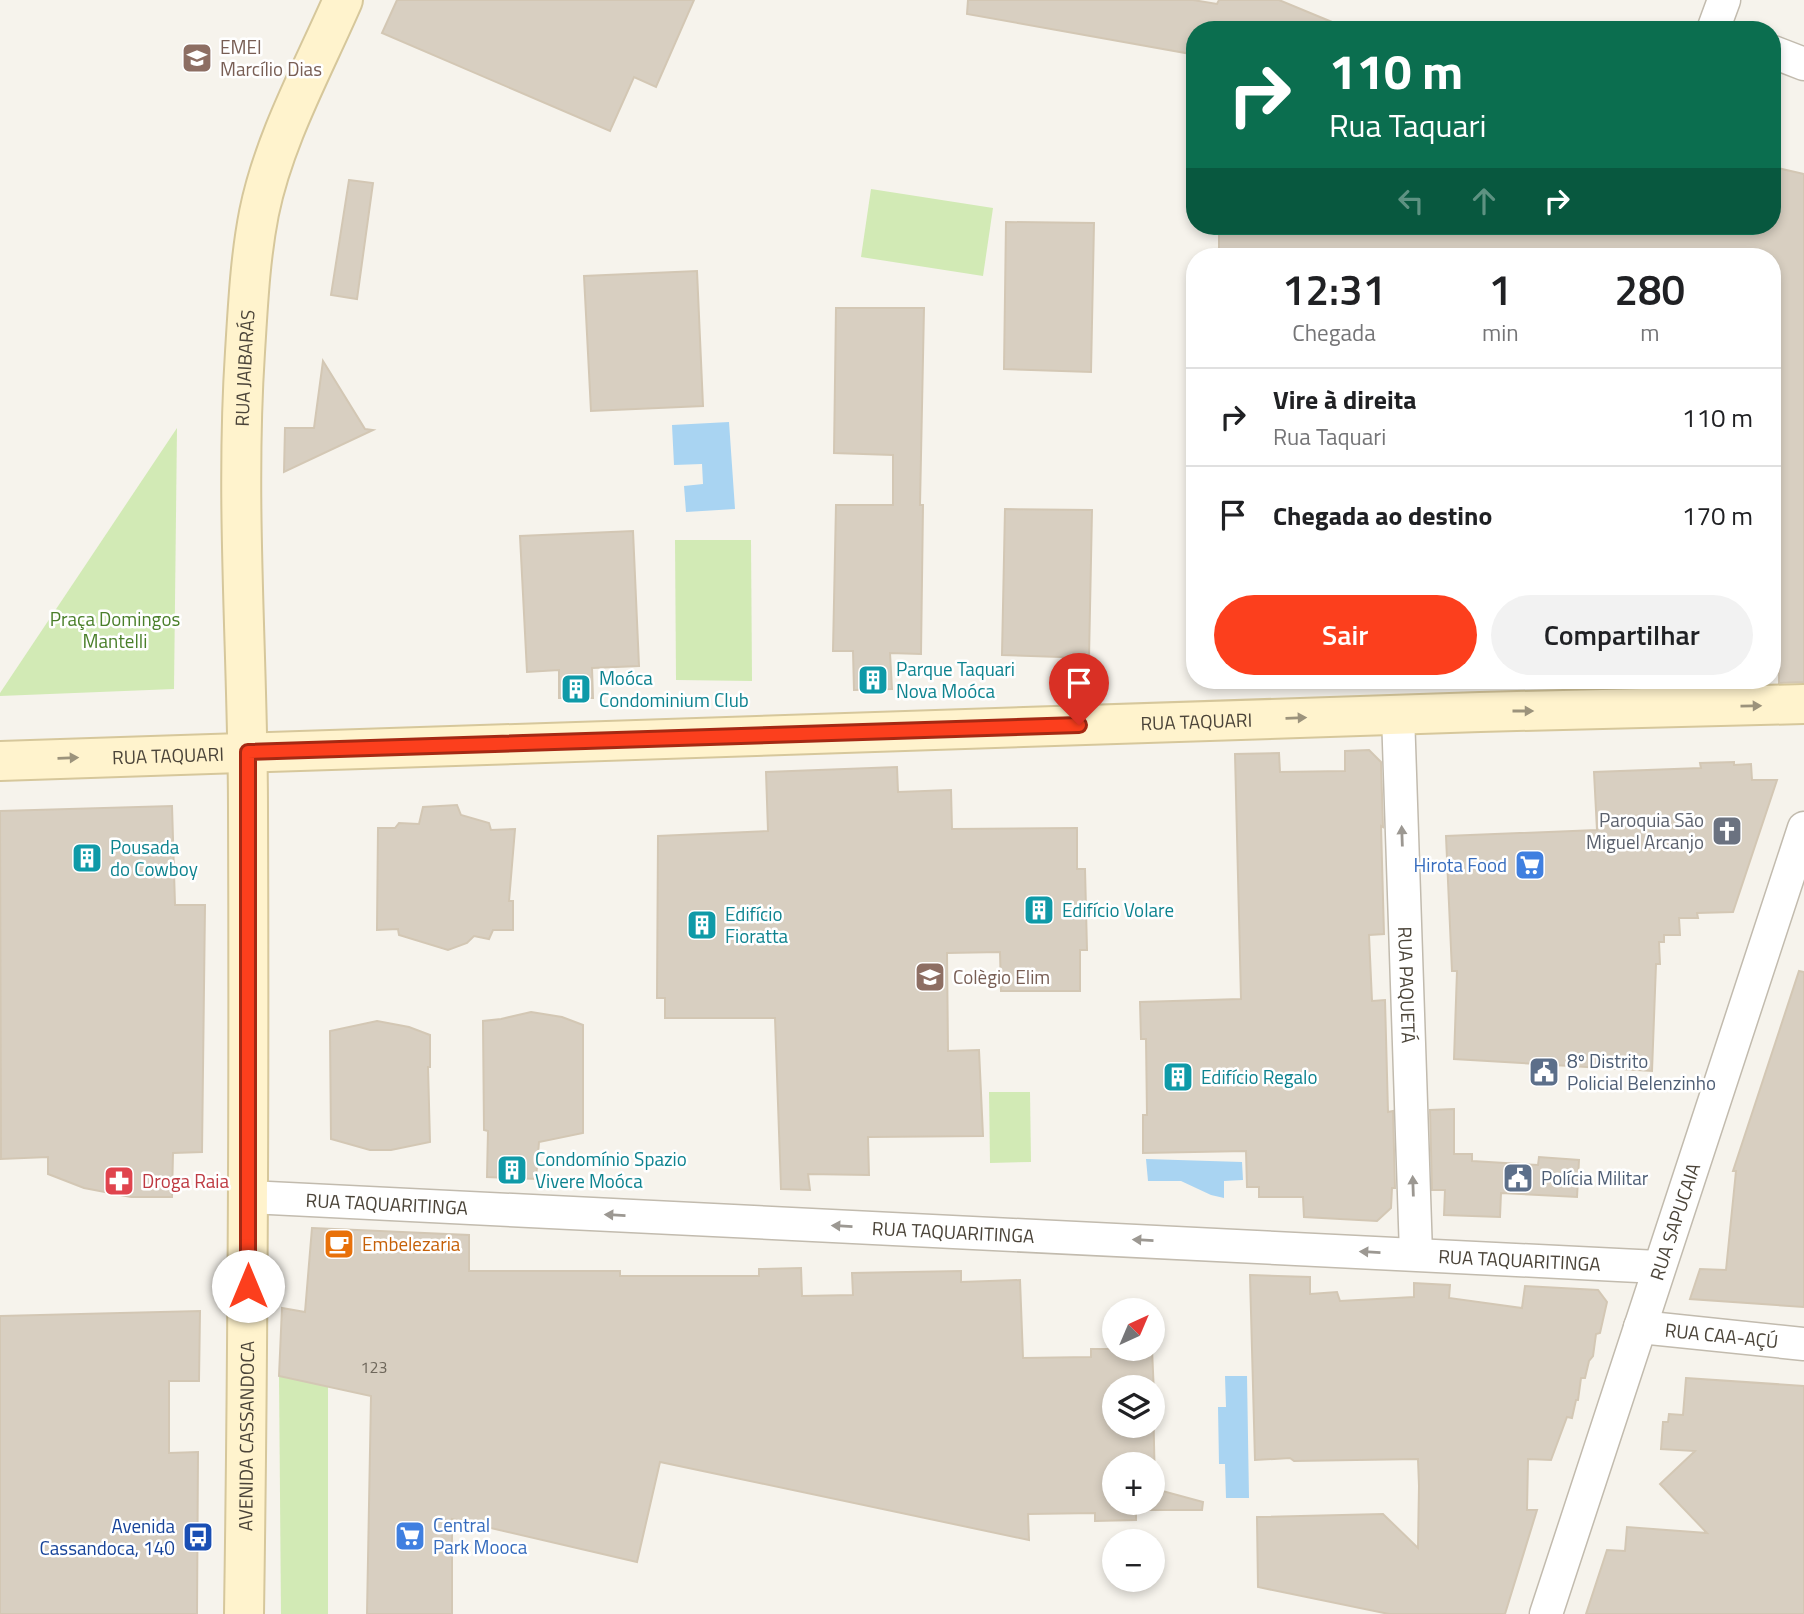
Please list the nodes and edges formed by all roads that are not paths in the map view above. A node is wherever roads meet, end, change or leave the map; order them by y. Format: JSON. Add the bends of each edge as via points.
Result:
{"nodes":[{"id":1,"x":343,"y":0,"type":"edge"},
{"id":2,"x":1724,"y":0,"type":"edge"},
{"id":3,"x":1716,"y":21,"type":"edge"},
{"id":4,"x":1781,"y":55,"type":"edge"},
{"id":5,"x":1804,"y":64,"type":"edge"},
{"id":6,"x":1804,"y":704,"type":"edge"},
{"id":7,"x":1398,"y":715,"type":"junction"},
{"id":8,"x":248,"y":752,"type":"junction"},
{"id":9,"x":0,"y":761,"type":"edge"},
{"id":10,"x":1804,"y":828,"type":"edge"},
{"id":11,"x":248,"y":1197,"type":"junction"},
{"id":12,"x":1416,"y":1254,"type":"junction"},
{"id":13,"x":1658,"y":1266,"type":"junction"},
{"id":14,"x":1640,"y":1328,"type":"junction"},
{"id":15,"x":1804,"y":1344,"type":"edge"},
{"id":16,"x":244,"y":1614,"type":"edge"},
{"id":17,"x":1546,"y":1614,"type":"edge"}],
"edges":[{"from":1,"to":8,"type":"main road","name":"RUA JAIBARÁS","via":[[275,153],[259,211],[250,274],[241,420]]},
{"from":2,"to":3,"type":"street"},
{"from":4,"to":5,"type":"street"},
{"from":7,"to":6,"type":"main road","name":"RUA TAQUARI","one_way":true},
{"from":8,"to":7,"type":"main road","name":"RUA TAQUARI","one_way":true},
{"from":12,"to":7,"type":"street","name":"RUA PAQUETÁ","one_way":true},
{"from":9,"to":8,"type":"main road","name":"RUA TAQUARI","one_way":true},
{"from":8,"to":11,"type":"main road","name":"AVENIDA CASSANDOCA"},
{"from":10,"to":13,"type":"street","name":"RUA SAPUCAIA"},
{"from":12,"to":11,"type":"street","name":"RUA TAQUARITINGA","one_way":true},
{"from":11,"to":16,"type":"main road","name":"AVENIDA CASSANDOCA"},
{"from":12,"to":13,"type":"street","name":"RUA TAQUARITINGA"},
{"from":13,"to":14,"type":"street","name":"RUA SAPUCAIA"},
{"from":14,"to":15,"type":"street","name":"RUA CAA-AÇÚ"},
{"from":14,"to":17,"type":"street","name":"RUA SAPUCAIA"}]}
